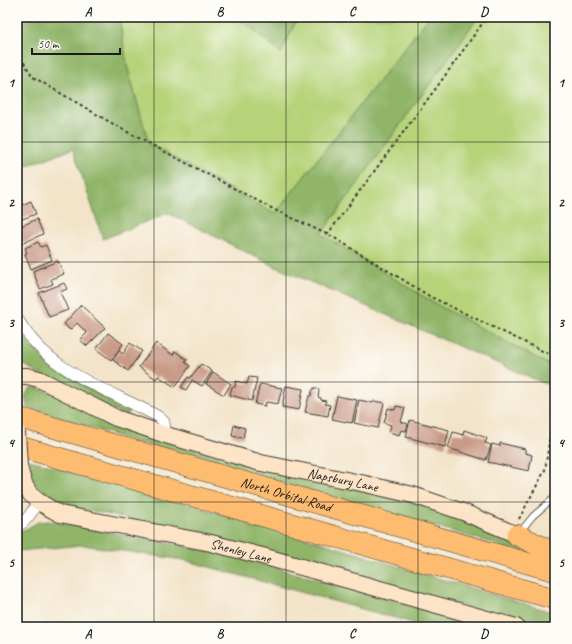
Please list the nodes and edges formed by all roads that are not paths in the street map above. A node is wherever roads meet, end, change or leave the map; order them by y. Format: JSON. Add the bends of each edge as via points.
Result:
{"nodes":[{"id":1,"x":17,"y":318,"type":"edge"},
{"id":2,"x":17,"y":376,"type":"edge"},
{"id":3,"x":17,"y":417,"type":"edge"},
{"id":4,"x":17,"y":432,"type":"edge"},
{"id":5,"x":166,"y":435,"type":"junction"},
{"id":6,"x":18,"y":455,"type":"edge"},
{"id":7,"x":555,"y":497,"type":"edge"},
{"id":8,"x":38,"y":502,"type":"junction"},
{"id":9,"x":17,"y":526,"type":"edge"},
{"id":10,"x":514,"y":534,"type":"junction"},
{"id":11,"x":555,"y":553,"type":"edge"},
{"id":12,"x":555,"y":571,"type":"edge"},
{"id":13,"x":555,"y":599,"type":"edge"},
{"id":14,"x":516,"y":627,"type":"edge"}],
"edges":[{"from":1,"to":5,"type":"street","via":[[24,331],[58,365],[159,417],[164,422]]},
{"from":2,"to":5,"type":"main road","name":"Napsbury Lane","via":[[39,379],[116,418]]},
{"from":3,"to":12,"type":"highway","name":"North Orbital Road"},
{"from":4,"to":6,"type":"main road","name":"Shenley Lane","bridge":true},
{"from":5,"to":10,"type":"main road","name":"Napsbury Lane","via":[[261,463],[413,495],[463,512]]},
{"from":6,"to":8,"type":"main road","name":"Shenley Lane","via":[[24,486]]},
{"from":6,"to":13,"type":"highway","name":"North Orbital Road"},
{"from":7,"to":10,"type":"lane"},
{"from":8,"to":9,"type":"street","via":[[29,517]]},
{"from":8,"to":14,"type":"main road","name":"Shenley Lane","via":[[60,514],[219,545]]},
{"from":10,"to":11,"type":"highway"}]}
